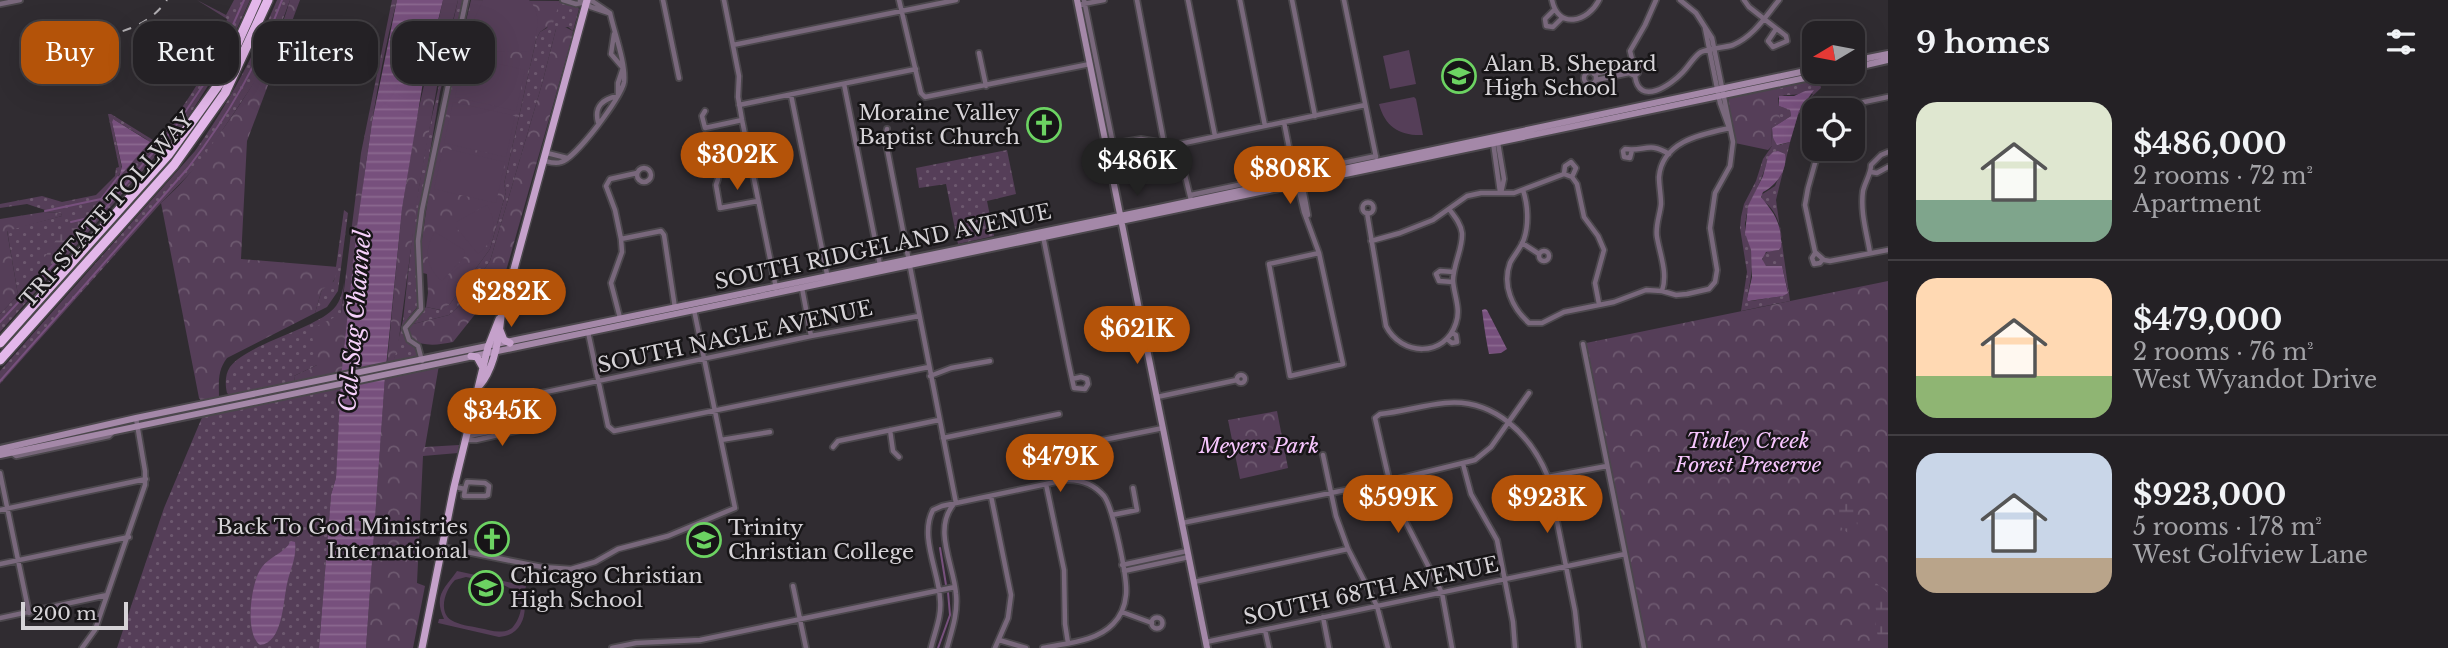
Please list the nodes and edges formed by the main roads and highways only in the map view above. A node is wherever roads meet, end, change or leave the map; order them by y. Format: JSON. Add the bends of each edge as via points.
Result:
{"nodes":[{"id":1,"x":257,"y":0,"type":"edge"},
{"id":2,"x":268,"y":0,"type":"edge"},
{"id":3,"x":584,"y":1,"type":"edge"},
{"id":4,"x":1081,"y":2,"type":"edge"},
{"id":5,"x":1888,"y":54,"type":"edge"},
{"id":6,"x":1866,"y":58,"type":"edge"},
{"id":7,"x":1888,"y":60,"type":"edge"},
{"id":8,"x":1866,"y":65,"type":"edge"},
{"id":9,"x":1802,"y":72,"type":"edge"},
{"id":10,"x":1802,"y":78,"type":"edge"},
{"id":11,"x":1721,"y":92,"type":"junction"},
{"id":12,"x":1296,"y":179,"type":"junction"},
{"id":13,"x":1121,"y":219,"type":"junction"},
{"id":14,"x":829,"y":279,"type":"junction"},
{"id":15,"x":776,"y":290,"type":"junction"},
{"id":16,"x":693,"y":307,"type":"junction"},
{"id":17,"x":500,"y":317,"type":"junction"},
{"id":18,"x":500,"y":329,"type":"junction"},
{"id":19,"x":588,"y":329,"type":"junction"},
{"id":20,"x":0,"y":343,"type":"edge"},
{"id":21,"x":510,"y":343,"type":"junction"},
{"id":22,"x":491,"y":349,"type":"junction"},
{"id":23,"x":471,"y":356,"type":"junction"},
{"id":24,"x":0,"y":360,"type":"edge"},
{"id":25,"x":422,"y":363,"type":"junction"},
{"id":26,"x":483,"y":368,"type":"junction"},
{"id":27,"x":480,"y":385,"type":"junction"},
{"id":28,"x":136,"y":422,"type":"junction"},
{"id":29,"x":0,"y":449,"type":"edge"},
{"id":30,"x":0,"y":455,"type":"edge"},
{"id":31,"x":1206,"y":645,"type":"edge"},
{"id":32,"x":422,"y":648,"type":"edge"}],
"edges":[{"from":1,"to":20,"type":"highway","name":"TRI-STATE TOLLWAY","via":[[219,84],[168,155]]},
{"from":2,"to":24,"type":"highway","name":"TRI-STATE TOLLWAY","via":[[225,93],[198,134]]},
{"from":3,"to":17,"type":"main road"},
{"from":4,"to":13,"type":"main road"},
{"from":5,"to":6,"type":"main road"},
{"from":7,"to":8,"type":"main road"},
{"from":9,"to":11,"type":"main road","name":"SOUTH RIDGELAND AVENUE"},
{"from":10,"to":11,"type":"main road","name":"SOUTH RIDGELAND AVENUE"},
{"from":11,"to":12,"type":"main road","name":"SOUTH RIDGELAND AVENUE"},
{"from":12,"to":13,"type":"main road","name":"SOUTH RIDGELAND AVENUE"},
{"from":12,"to":13,"type":"main road","name":"SOUTH RIDGELAND AVENUE","via":[[1191,197]]},
{"from":13,"to":14,"type":"main road","name":"SOUTH RIDGELAND AVENUE"},
{"from":13,"to":31,"type":"main road"},
{"from":14,"to":15,"type":"main road","name":"SOUTH RIDGELAND AVENUE"},
{"from":14,"to":15,"type":"main road","name":"SOUTH RIDGELAND AVENUE"},
{"from":15,"to":16,"type":"main road","name":"SOUTH RIDGELAND AVENUE"},
{"from":16,"to":19,"type":"main road","name":"SOUTH RIDGELAND AVENUE"},
{"from":16,"to":19,"type":"main road","name":"SOUTH RIDGELAND AVENUE"},
{"from":17,"to":18,"type":"main road"},
{"from":17,"to":22,"type":"main road"},
{"from":18,"to":21,"type":"main road"},
{"from":18,"to":22,"type":"main road"},
{"from":19,"to":21,"type":"main road","name":"SOUTH RIDGELAND AVENUE"},
{"from":19,"to":22,"type":"main road","name":"SOUTH RIDGELAND AVENUE"},
{"from":21,"to":22,"type":"main road","name":"SOUTH RIDGELAND AVENUE"},
{"from":22,"to":23,"type":"main road","name":"SOUTH RIDGELAND AVENUE"},
{"from":22,"to":25,"type":"main road","name":"SOUTH RIDGELAND AVENUE"},
{"from":22,"to":26,"type":"main road"},
{"from":22,"to":27,"type":"main road","via":[[486,379]]},
{"from":23,"to":25,"type":"main road","name":"SOUTH RIDGELAND AVENUE"},
{"from":23,"to":26,"type":"main road","via":[[480,360]]},
{"from":25,"to":28,"type":"main road","name":"SOUTH RIDGELAND AVENUE"},
{"from":26,"to":27,"type":"main road"},
{"from":27,"to":32,"type":"main road","via":[[454,486]]},
{"from":28,"to":29,"type":"main road","name":"SOUTH RIDGELAND AVENUE"},
{"from":28,"to":30,"type":"main road","name":"SOUTH RIDGELAND AVENUE"}]}
